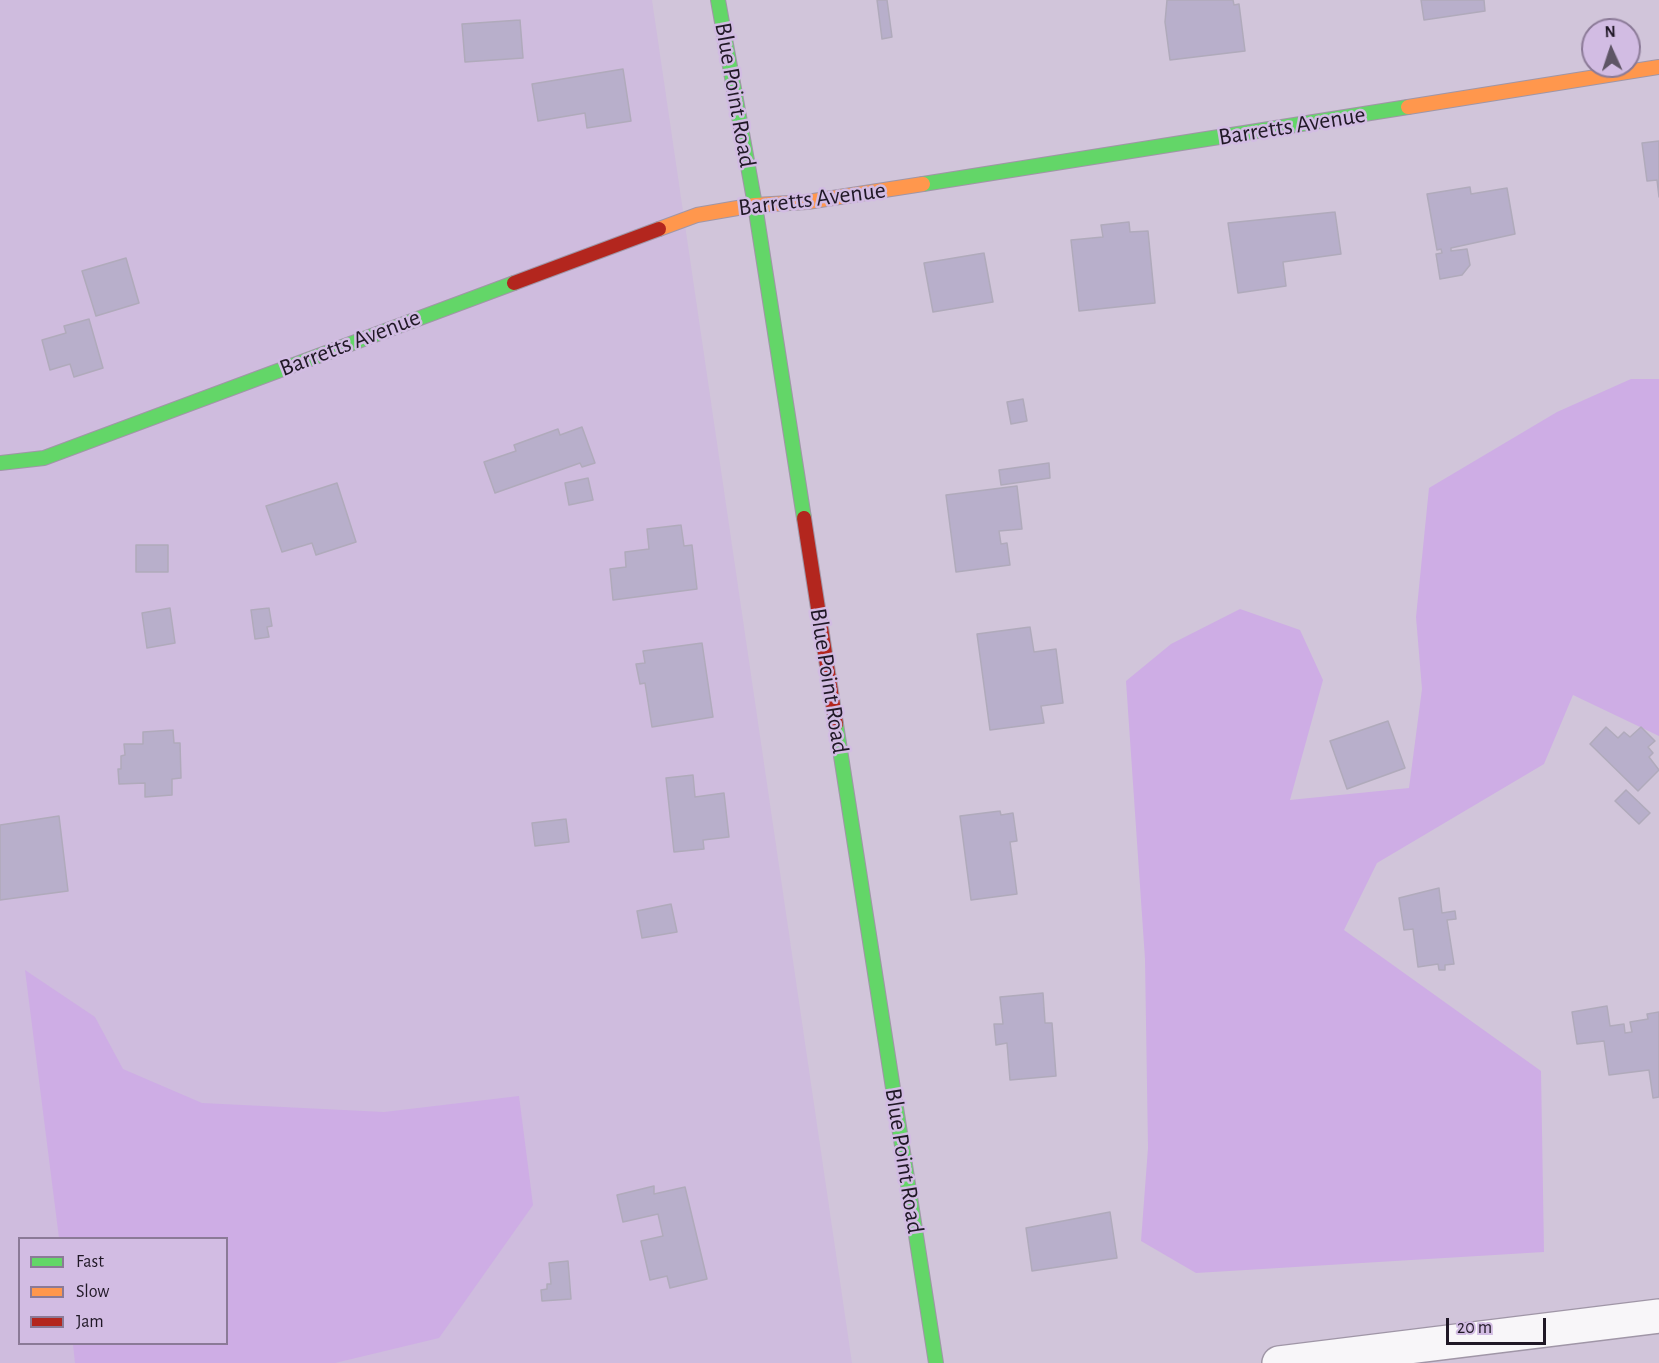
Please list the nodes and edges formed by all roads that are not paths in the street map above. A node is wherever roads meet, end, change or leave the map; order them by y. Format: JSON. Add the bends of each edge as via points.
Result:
{"nodes":[{"id":1,"x":718,"y":0,"type":"edge"},
{"id":2,"x":1659,"y":68,"type":"edge"},
{"id":3,"x":755,"y":205,"type":"junction"},
{"id":4,"x":0,"y":463,"type":"edge"},
{"id":5,"x":1659,"y":1316,"type":"edge"},
{"id":6,"x":936,"y":1363,"type":"edge"},
{"id":7,"x":1279,"y":1363,"type":"edge"}],
"edges":[{"from":1,"to":3,"type":"street","name":"Blue Point Road"},
{"from":2,"to":3,"type":"street","name":"Barretts Avenue","via":[[807,202]]},
{"from":3,"to":4,"type":"street","name":"Barretts Avenue","via":[[673,223],[44,458]]},
{"from":3,"to":6,"type":"street","name":"Blue Point Road"},
{"from":5,"to":7,"type":"street"}]}
